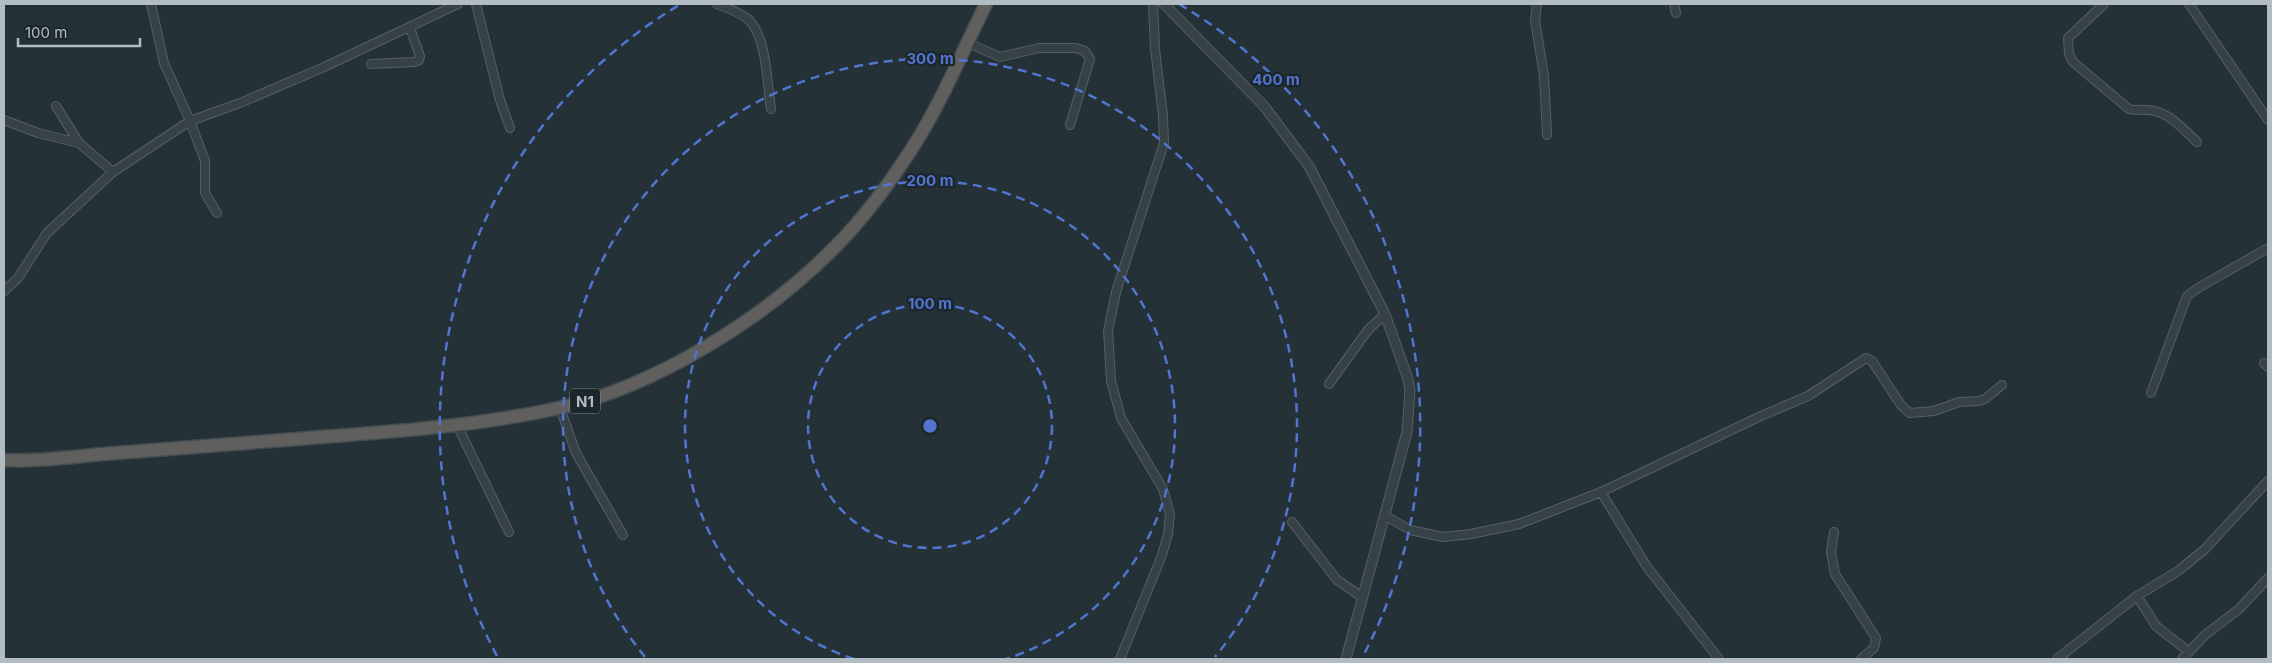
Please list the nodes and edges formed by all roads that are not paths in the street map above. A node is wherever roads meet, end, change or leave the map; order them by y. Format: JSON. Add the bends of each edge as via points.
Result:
{"nodes":[{"id":1,"x":151,"y":4,"type":"edge"},
{"id":2,"x":458,"y":4,"type":"edge"},
{"id":3,"x":476,"y":4,"type":"edge"},
{"id":4,"x":717,"y":4,"type":"edge"},
{"id":5,"x":1153,"y":4,"type":"edge"},
{"id":6,"x":1164,"y":4,"type":"edge"},
{"id":7,"x":1537,"y":4,"type":"edge"},
{"id":8,"x":1674,"y":4,"type":"edge"},
{"id":9,"x":2104,"y":4,"type":"edge"},
{"id":10,"x":2189,"y":4,"type":"edge"},
{"id":11,"x":985,"y":5,"type":"edge"},
{"id":12,"x":1676,"y":13,"type":"dead end"},
{"id":13,"x":410,"y":28,"type":"junction"},
{"id":14,"x":968,"y":43,"type":"junction"},
{"id":15,"x":371,"y":64,"type":"dead end"},
{"id":16,"x":56,"y":106,"type":"dead end"},
{"id":17,"x":771,"y":109,"type":"dead end"},
{"id":18,"x":4,"y":120,"type":"edge"},
{"id":19,"x":2268,"y":120,"type":"edge"},
{"id":20,"x":190,"y":121,"type":"junction"},
{"id":21,"x":1070,"y":125,"type":"dead end"},
{"id":22,"x":510,"y":128,"type":"dead end"},
{"id":23,"x":1546,"y":135,"type":"dead end"},
{"id":24,"x":2197,"y":142,"type":"dead end"},
{"id":25,"x":79,"y":143,"type":"junction"},
{"id":26,"x":113,"y":172,"type":"junction"},
{"id":27,"x":216,"y":213,"type":"dead end"},
{"id":28,"x":2268,"y":248,"type":"edge"},
{"id":29,"x":4,"y":291,"type":"edge"},
{"id":30,"x":1385,"y":314,"type":"junction"},
{"id":31,"x":1329,"y":384,"type":"dead end"},
{"id":32,"x":2002,"y":385,"type":"dead end"},
{"id":33,"x":2151,"y":393,"type":"dead end"},
{"id":34,"x":560,"y":408,"type":"junction"},
{"id":35,"x":457,"y":425,"type":"junction"},
{"id":36,"x":4,"y":460,"type":"edge"},
{"id":37,"x":2268,"y":481,"type":"edge"},
{"id":38,"x":1601,"y":492,"type":"junction"},
{"id":39,"x":1384,"y":515,"type":"junction"},
{"id":40,"x":1292,"y":522,"type":"dead end"},
{"id":41,"x":509,"y":532,"type":"dead end"},
{"id":42,"x":1834,"y":532,"type":"dead end"},
{"id":43,"x":622,"y":535,"type":"dead end"},
{"id":44,"x":2268,"y":578,"type":"edge"},
{"id":45,"x":2137,"y":596,"type":"junction"},
{"id":46,"x":1362,"y":597,"type":"junction"},
{"id":47,"x":2188,"y":652,"type":"junction"},
{"id":48,"x":1120,"y":659,"type":"edge"},
{"id":49,"x":1346,"y":659,"type":"edge"},
{"id":50,"x":1719,"y":659,"type":"edge"},
{"id":51,"x":1861,"y":659,"type":"edge"},
{"id":52,"x":2057,"y":659,"type":"edge"},
{"id":53,"x":2182,"y":659,"type":"edge"}],
"edges":[{"from":1,"to":20,"type":"street","via":[[164,63]]},
{"from":2,"to":13,"type":"street"},
{"from":3,"to":22,"type":"street"},
{"from":4,"to":17,"type":"street","via":[[740,14],[757,29]]},
{"from":5,"to":48,"type":"street","via":[[1164,142],[1116,292],[1108,330],[1111,381],[1121,418],[1163,489],[1170,514],[1162,555]]},
{"from":6,"to":30,"type":"street","via":[[1264,106],[1309,166]]},
{"from":7,"to":23,"type":"street","via":[[1535,20],[1544,76]]},
{"from":8,"to":12,"type":"street"},
{"from":9,"to":24,"type":"street","via":[[2068,38],[2073,62],[2129,109],[2164,114]]},
{"from":10,"to":19,"type":"street"},
{"from":11,"to":14,"type":"highway","number":"N1"},
{"from":13,"to":15,"type":"street","via":[[419,60]]},
{"from":13,"to":20,"type":"street","via":[[240,103]]},
{"from":14,"to":21,"type":"street","via":[[1000,57],[1039,48],[1085,50],[1090,59]]},
{"from":14,"to":34,"type":"highway","number":"N1","via":[[912,149],[872,205],[819,262],[785,292],[695,354],[622,388]]},
{"from":16,"to":25,"type":"street"},
{"from":18,"to":25,"type":"street"},
{"from":20,"to":26,"type":"street"},
{"from":20,"to":27,"type":"street","via":[[206,166],[205,193]]},
{"from":25,"to":26,"type":"street"},
{"from":26,"to":29,"type":"street","via":[[47,233],[18,278]]},
{"from":28,"to":33,"type":"street","via":[[2188,296]]},
{"from":30,"to":31,"type":"street","via":[[1368,330]]},
{"from":30,"to":39,"type":"street","via":[[1402,357],[1410,391],[1407,432]]},
{"from":32,"to":38,"type":"street","via":[[1979,401],[1910,413],[1901,405],[1872,360],[1866,358],[1808,396]]},
{"from":34,"to":35,"type":"highway","number":"N1"},
{"from":34,"to":43,"type":"street","via":[[576,453]]},
{"from":35,"to":36,"type":"highway","number":"N1"},
{"from":35,"to":41,"type":"street"},
{"from":37,"to":45,"type":"street","via":[[2204,550],[2178,571]]},
{"from":38,"to":39,"type":"street","via":[[1519,524],[1443,537],[1420,533]]},
{"from":38,"to":50,"type":"street","via":[[1647,567]]},
{"from":39,"to":46,"type":"street"},
{"from":40,"to":46,"type":"street","via":[[1338,580]]},
{"from":42,"to":51,"type":"street","via":[[1831,552],[1835,574],[1876,638],[1874,648]]},
{"from":44,"to":47,"type":"street","via":[[2239,609]]},
{"from":45,"to":47,"type":"street","via":[[2156,626]]},
{"from":45,"to":52,"type":"street"},
{"from":46,"to":49,"type":"street"},
{"from":47,"to":53,"type":"street"}]}
